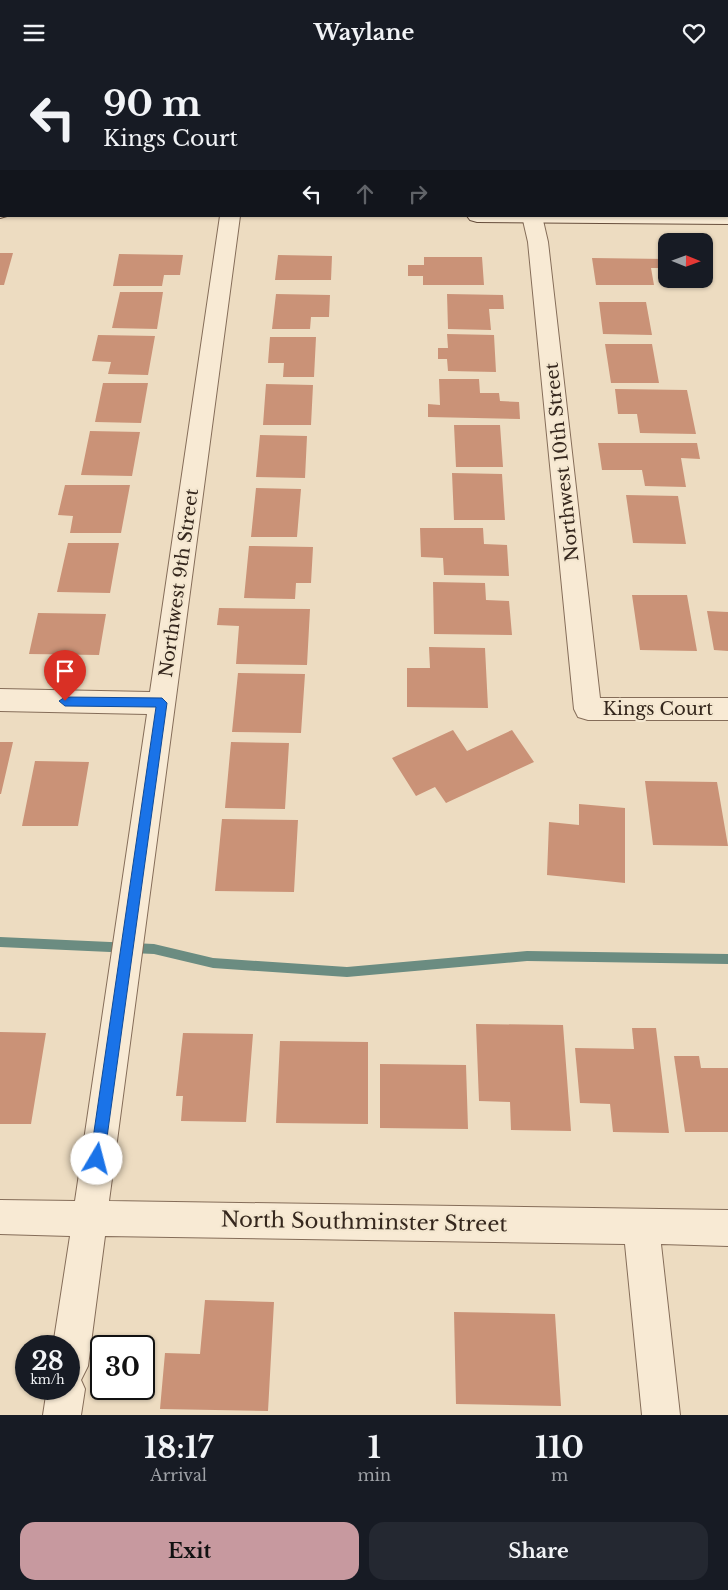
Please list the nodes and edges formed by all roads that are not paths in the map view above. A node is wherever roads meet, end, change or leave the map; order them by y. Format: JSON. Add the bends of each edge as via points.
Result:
{"nodes":[{"id":1,"x":230,"y":217,"type":"edge"},
{"id":2,"x":532,"y":217,"type":"edge"},
{"id":3,"x":716,"y":217,"type":"edge"},
{"id":4,"x":0,"y":700,"type":"edge"},
{"id":5,"x":162,"y":703,"type":"junction"},
{"id":6,"x":588,"y":709,"type":"joint"},
{"id":7,"x":728,"y":709,"type":"edge"},
{"id":8,"x":0,"y":1217,"type":"edge"},
{"id":9,"x":89,"y":1217,"type":"junction"},
{"id":10,"x":640,"y":1227,"type":"junction"},
{"id":11,"x":728,"y":1228,"type":"edge"},
{"id":12,"x":73,"y":1335,"type":"edge"},
{"id":13,"x":64,"y":1400,"type":"edge"},
{"id":14,"x":62,"y":1415,"type":"edge"},
{"id":15,"x":662,"y":1415,"type":"edge"}],
"edges":[{"from":1,"to":5,"type":"street","name":"Northwest 9th Street"},
{"from":2,"to":3,"type":"street"},
{"from":2,"to":6,"type":"street","name":"Northwest 10th Street","via":[[538,242]]},
{"from":4,"to":5,"type":"street"},
{"from":5,"to":9,"type":"street","name":"Northwest 9th Street"},
{"from":6,"to":7,"type":"street","name":"Kings Court"},
{"from":8,"to":9,"type":"street","name":"North Southminster Street"},
{"from":9,"to":10,"type":"street","name":"North Southminster Street"},
{"from":9,"to":12,"type":"street","name":"Northwest 9th Street"},
{"from":10,"to":11,"type":"street","name":"North Southminster Street"},
{"from":10,"to":15,"type":"street"},
{"from":13,"to":14,"type":"street"}]}
